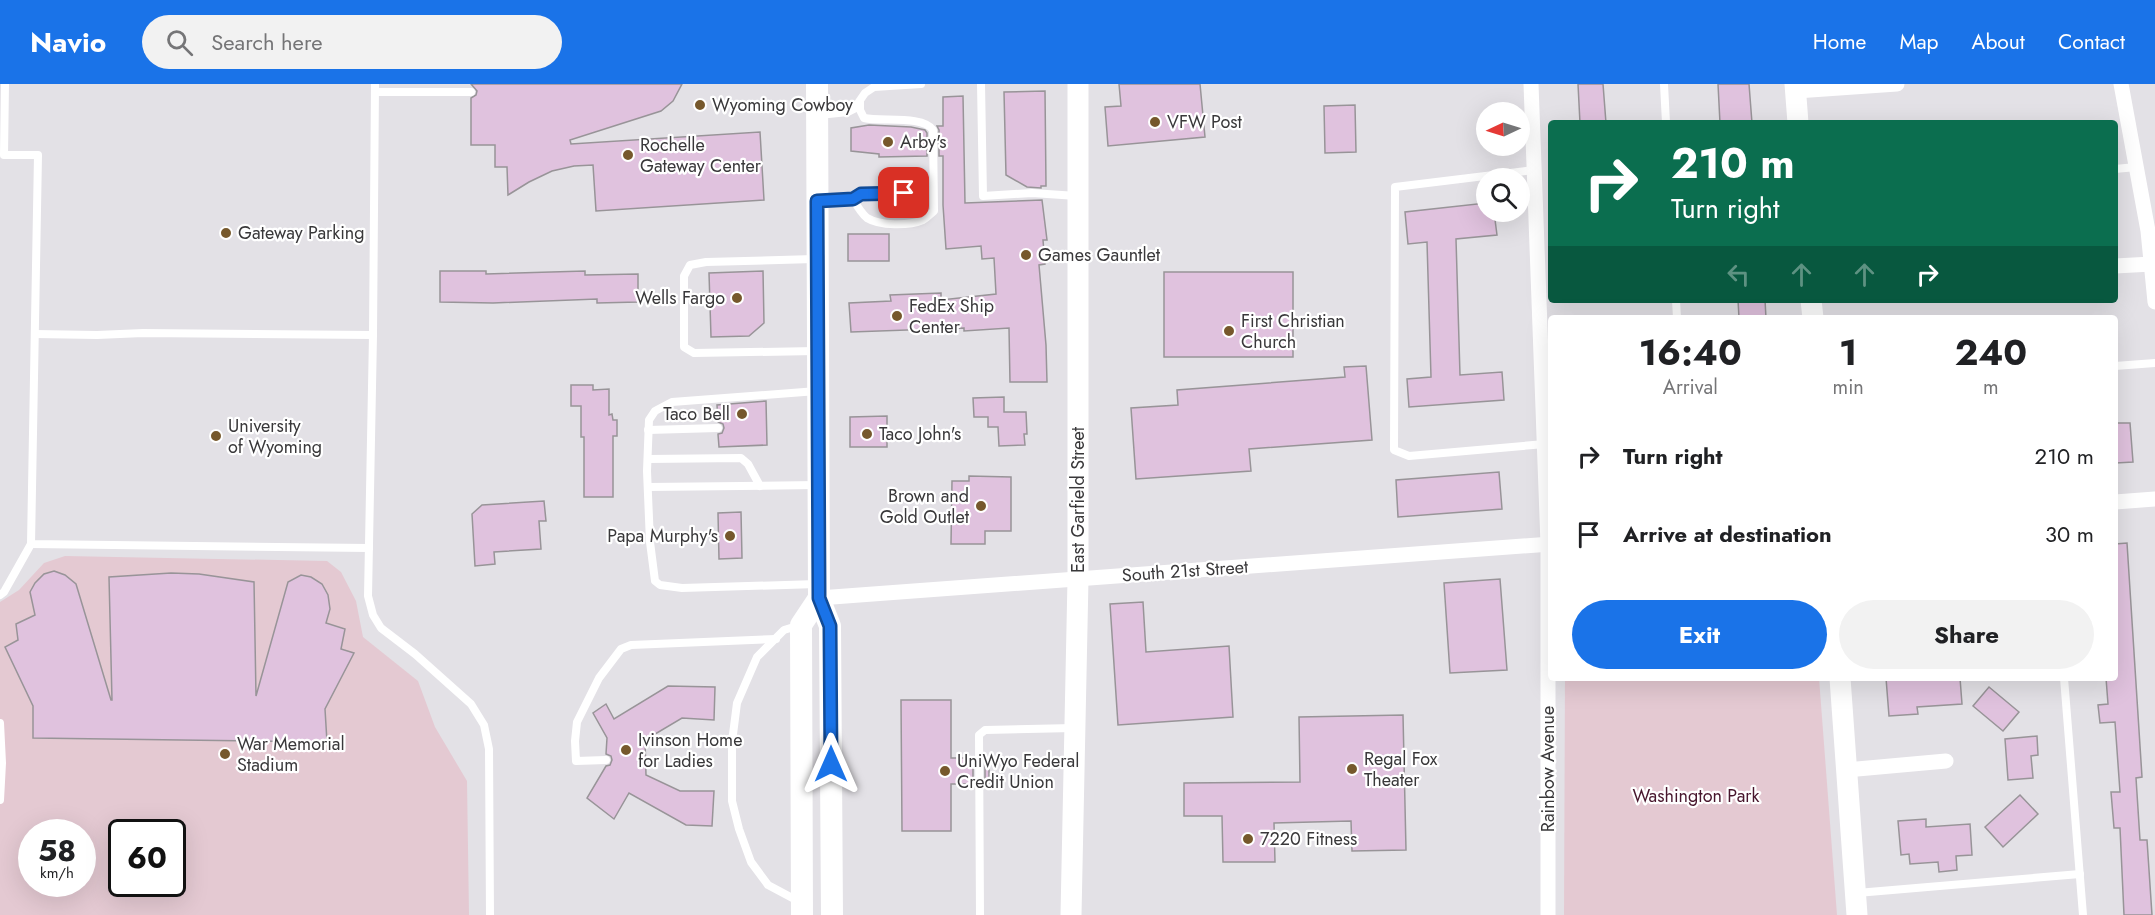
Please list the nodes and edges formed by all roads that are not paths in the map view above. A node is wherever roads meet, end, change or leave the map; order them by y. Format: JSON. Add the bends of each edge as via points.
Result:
{"nodes":[{"id":1,"x":5,"y":84,"type":"edge"},
{"id":2,"x":817,"y":84,"type":"edge"},
{"id":3,"x":921,"y":84,"type":"edge"},
{"id":4,"x":981,"y":84,"type":"edge"},
{"id":5,"x":1078,"y":84,"type":"edge"},
{"id":6,"x":1531,"y":84,"type":"edge"},
{"id":7,"x":1664,"y":84,"type":"edge"},
{"id":8,"x":1897,"y":84,"type":"edge"},
{"id":9,"x":2121,"y":84,"type":"edge"},
{"id":10,"x":375,"y":88,"type":"edge"},
{"id":11,"x":1796,"y":88,"type":"edge"},
{"id":12,"x":471,"y":92,"type":"dead end"},
{"id":13,"x":860,"y":102,"type":"junction"},
{"id":14,"x":817,"y":115,"type":"junction"},
{"id":15,"x":1666,"y":120,"type":"edge"},
{"id":16,"x":1798,"y":120,"type":"edge"},
{"id":17,"x":2136,"y":167,"type":"junction"},
{"id":18,"x":2118,"y":169,"type":"edge"},
{"id":19,"x":1534,"y":170,"type":"junction"},
{"id":20,"x":925,"y":193,"type":"dead end"},
{"id":21,"x":1078,"y":196,"type":"junction"},
{"id":22,"x":853,"y":199,"type":"junction"},
{"id":23,"x":817,"y":201,"type":"junction"},
{"id":24,"x":817,"y":259,"type":"junction"},
{"id":25,"x":2152,"y":264,"type":"junction"},
{"id":26,"x":2118,"y":266,"type":"edge"},
{"id":27,"x":2155,"y":302,"type":"edge"},
{"id":28,"x":35,"y":334,"type":"junction"},
{"id":29,"x":373,"y":335,"type":"junction"},
{"id":30,"x":818,"y":351,"type":"junction"},
{"id":31,"x":2155,"y":363,"type":"edge"},
{"id":32,"x":2118,"y":366,"type":"edge"},
{"id":33,"x":818,"y":391,"type":"junction"},
{"id":34,"x":718,"y":428,"type":"dead end"},
{"id":35,"x":648,"y":429,"type":"junction"},
{"id":36,"x":1545,"y":444,"type":"junction"},
{"id":37,"x":648,"y":459,"type":"junction"},
{"id":38,"x":818,"y":484,"type":"junction"},
{"id":39,"x":760,"y":486,"type":"junction"},
{"id":40,"x":648,"y":488,"type":"junction"},
{"id":41,"x":2155,"y":499,"type":"edge"},
{"id":42,"x":2118,"y":502,"type":"edge"},
{"id":43,"x":1548,"y":504,"type":"edge"},
{"id":44,"x":31,"y":544,"type":"junction"},
{"id":45,"x":1548,"y":544,"type":"edge"},
{"id":46,"x":369,"y":548,"type":"junction"},
{"id":47,"x":1078,"y":579,"type":"junction"},
{"id":48,"x":819,"y":591,"type":"junction"},
{"id":49,"x":0,"y":594,"type":"edge"},
{"id":50,"x":801,"y":625,"type":"junction"},
{"id":51,"x":776,"y":639,"type":"junction"},
{"id":52,"x":1549,"y":681,"type":"edge"},
{"id":53,"x":1840,"y":681,"type":"edge"},
{"id":54,"x":2064,"y":681,"type":"edge"},
{"id":55,"x":0,"y":723,"type":"edge"},
{"id":56,"x":1075,"y":728,"type":"junction"},
{"id":57,"x":606,"y":760,"type":"dead end"},
{"id":58,"x":1946,"y":761,"type":"dead end"},
{"id":59,"x":1846,"y":770,"type":"junction"},
{"id":60,"x":0,"y":800,"type":"edge"},
{"id":61,"x":2080,"y":874,"type":"junction"},
{"id":62,"x":1856,"y":893,"type":"junction"},
{"id":63,"x":802,"y":909,"type":"edge"},
{"id":64,"x":490,"y":915,"type":"edge"},
{"id":65,"x":832,"y":915,"type":"edge"},
{"id":66,"x":980,"y":915,"type":"edge"},
{"id":67,"x":1071,"y":915,"type":"edge"},
{"id":68,"x":1548,"y":915,"type":"edge"},
{"id":69,"x":1857,"y":915,"type":"edge"},
{"id":70,"x":2083,"y":915,"type":"edge"}],
"edges":[{"from":1,"to":28,"type":"lane","via":[[4,155],[38,155]]},
{"from":2,"to":14,"type":"main road"},
{"from":3,"to":13,"type":"lane","via":[[874,87]]},
{"from":4,"to":21,"type":"lane","via":[[983,196]]},
{"from":5,"to":21,"type":"street","name":"East Garfield Street"},
{"from":6,"to":19,"type":"street","name":"Rainbow Avenue"},
{"from":7,"to":15,"type":"lane"},
{"from":8,"to":11,"type":"street"},
{"from":9,"to":17,"type":"street"},
{"from":10,"to":12,"type":"lane"},
{"from":10,"to":29,"type":"lane"},
{"from":11,"to":16,"type":"street"},
{"from":13,"to":14,"type":"lane","via":[[848,112]]},
{"from":13,"to":22,"type":"lane","via":[[864,118],[930,125],[934,211],[915,223],[887,223],[870,220]]},
{"from":14,"to":23,"type":"main road"},
{"from":17,"to":18,"type":"lane"},
{"from":17,"to":25,"type":"street"},
{"from":19,"to":36,"type":"street","name":"Rainbow Avenue"},
{"from":19,"to":36,"type":"lane","via":[[1395,187],[1394,450],[1409,456]]},
{"from":20,"to":22,"type":"lane","via":[[861,194]]},
{"from":21,"to":47,"type":"street","name":"East Garfield Street"},
{"from":22,"to":23,"type":"lane"},
{"from":23,"to":24,"type":"main road"},
{"from":24,"to":30,"type":"main road"},
{"from":24,"to":30,"type":"lane","via":[[690,265],[684,276],[684,347],[694,353]]},
{"from":25,"to":26,"type":"street"},
{"from":25,"to":27,"type":"street"},
{"from":28,"to":29,"type":"lane"},
{"from":28,"to":44,"type":"lane"},
{"from":29,"to":46,"type":"lane"},
{"from":30,"to":33,"type":"main road"},
{"from":31,"to":32,"type":"lane"},
{"from":33,"to":35,"type":"lane","via":[[672,402],[655,411]]},
{"from":33,"to":38,"type":"main road"},
{"from":34,"to":35,"type":"lane"},
{"from":35,"to":37,"type":"lane"},
{"from":36,"to":43,"type":"street","name":"Rainbow Avenue"},
{"from":37,"to":39,"type":"lane","via":[[741,458]]},
{"from":37,"to":40,"type":"lane"},
{"from":38,"to":39,"type":"lane"},
{"from":38,"to":48,"type":"main road"},
{"from":39,"to":40,"type":"lane"},
{"from":40,"to":48,"type":"lane","via":[[650,542],[655,581],[660,585]]},
{"from":41,"to":42,"type":"street"},
{"from":44,"to":46,"type":"lane"},
{"from":44,"to":49,"type":"lane"},
{"from":45,"to":47,"type":"street","name":"South 21st Street"},
{"from":46,"to":64,"type":"lane","via":[[368,596],[381,628],[471,704],[484,725],[489,749]]},
{"from":47,"to":48,"type":"street","name":"South 21st Street"},
{"from":47,"to":56,"type":"street","name":"East Garfield Street"},
{"from":48,"to":50,"type":"main road"},
{"from":48,"to":65,"type":"main road","via":[[830,626]]},
{"from":50,"to":51,"type":"lane","via":[[784,630]]},
{"from":50,"to":63,"type":"main road"},
{"from":51,"to":57,"type":"lane","via":[[631,645],[621,649],[600,678],[577,722],[576,761]]},
{"from":51,"to":63,"type":"lane","via":[[757,657],[737,703],[732,742],[732,801],[751,861],[768,885]]},
{"from":52,"to":68,"type":"street","name":"Rainbow Avenue"},
{"from":53,"to":59,"type":"street"},
{"from":54,"to":61,"type":"lane"},
{"from":55,"to":60,"type":"lane"},
{"from":56,"to":66,"type":"lane","via":[[985,729],[979,735]]},
{"from":56,"to":67,"type":"street","name":"East Garfield Street"},
{"from":58,"to":59,"type":"street"},
{"from":59,"to":62,"type":"street"},
{"from":61,"to":62,"type":"lane"},
{"from":61,"to":70,"type":"lane"},
{"from":62,"to":69,"type":"street"}]}
